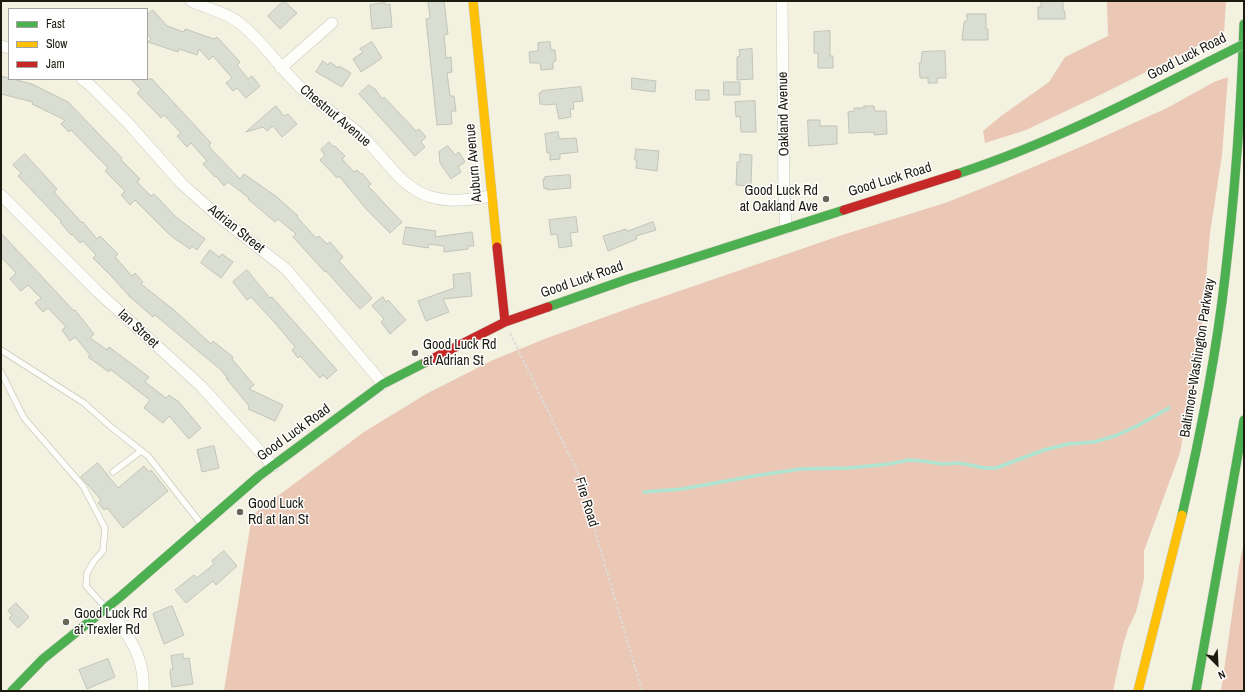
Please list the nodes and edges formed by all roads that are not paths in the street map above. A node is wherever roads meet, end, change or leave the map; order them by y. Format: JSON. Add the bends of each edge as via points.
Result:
{"nodes":[{"id":1,"x":191,"y":1,"type":"edge"},
{"id":2,"x":473,"y":1,"type":"edge"},
{"id":3,"x":782,"y":1,"type":"edge"},
{"id":4,"x":332,"y":23,"type":"dead end"},
{"id":5,"x":1244,"y":24,"type":"edge"},
{"id":6,"x":1244,"y":44,"type":"edge"},
{"id":7,"x":281,"y":68,"type":"junction"},
{"id":8,"x":83,"y":80,"type":"edge"},
{"id":9,"x":1,"y":195,"type":"edge"},
{"id":10,"x":491,"y":196,"type":"junction"},
{"id":11,"x":786,"y":228,"type":"junction"},
{"id":12,"x":505,"y":322,"type":"junction"},
{"id":13,"x":1,"y":350,"type":"edge"},
{"id":14,"x":1,"y":372,"type":"edge"},
{"id":15,"x":383,"y":384,"type":"junction"},
{"id":16,"x":1244,"y":420,"type":"edge"},
{"id":17,"x":141,"y":451,"type":"junction"},
{"id":18,"x":273,"y":466,"type":"junction"},
{"id":19,"x":113,"y":472,"type":"dead end"},
{"id":20,"x":202,"y":526,"type":"junction"},
{"id":21,"x":107,"y":608,"type":"junction"},
{"id":22,"x":12,"y":691,"type":"edge"},
{"id":23,"x":144,"y":691,"type":"edge"},
{"id":24,"x":1138,"y":691,"type":"edge"},
{"id":25,"x":1196,"y":691,"type":"edge"}],
"edges":[{"from":1,"to":7,"type":"street","name":"Chestnut Avenue","via":[[237,21]]},
{"from":2,"to":10,"type":"main road","name":"Auburn Avenue"},
{"from":3,"to":11,"type":"street","name":"Oakland Avenue"},
{"from":4,"to":7,"type":"street"},
{"from":5,"to":24,"type":"main road","name":"Baltimore-Washington Parkway","via":[[1238,156],[1228,259],[1213,363],[1178,540]]},
{"from":6,"to":11,"type":"main road","name":"Good Luck Road","bridge":true,"via":[[1101,116],[1019,152]]},
{"from":7,"to":10,"type":"street","name":"Chestnut Avenue","via":[[299,87],[363,137],[403,181],[417,191],[440,199]]},
{"from":8,"to":15,"type":"street","name":"Adrian Street","via":[[128,123],[182,184],[286,269]]},
{"from":9,"to":18,"type":"street","name":"Ian Street","via":[[97,291],[202,387]]},
{"from":10,"to":12,"type":"main road","name":"Auburn Avenue"},
{"from":11,"to":12,"type":"main road","name":"Good Luck Road"},
{"from":12,"to":15,"type":"main road","name":"Good Luck Road"},
{"from":13,"to":17,"type":"lane","via":[[84,403]]},
{"from":14,"to":21,"type":"lane","via":[[24,418],[83,486],[105,528],[103,551],[87,573],[86,586]]},
{"from":15,"to":18,"type":"main road","name":"Good Luck Road"},
{"from":16,"to":25,"type":"main road"},
{"from":17,"to":19,"type":"lane"},
{"from":17,"to":20,"type":"lane","via":[[148,456]]},
{"from":18,"to":20,"type":"main road","name":"Good Luck Road"},
{"from":20,"to":21,"type":"main road","name":"Good Luck Road"},
{"from":21,"to":22,"type":"main road","name":"Good Luck Road","via":[[43,659]]},
{"from":21,"to":23,"type":"street","via":[[134,646],[142,670]]}]}
